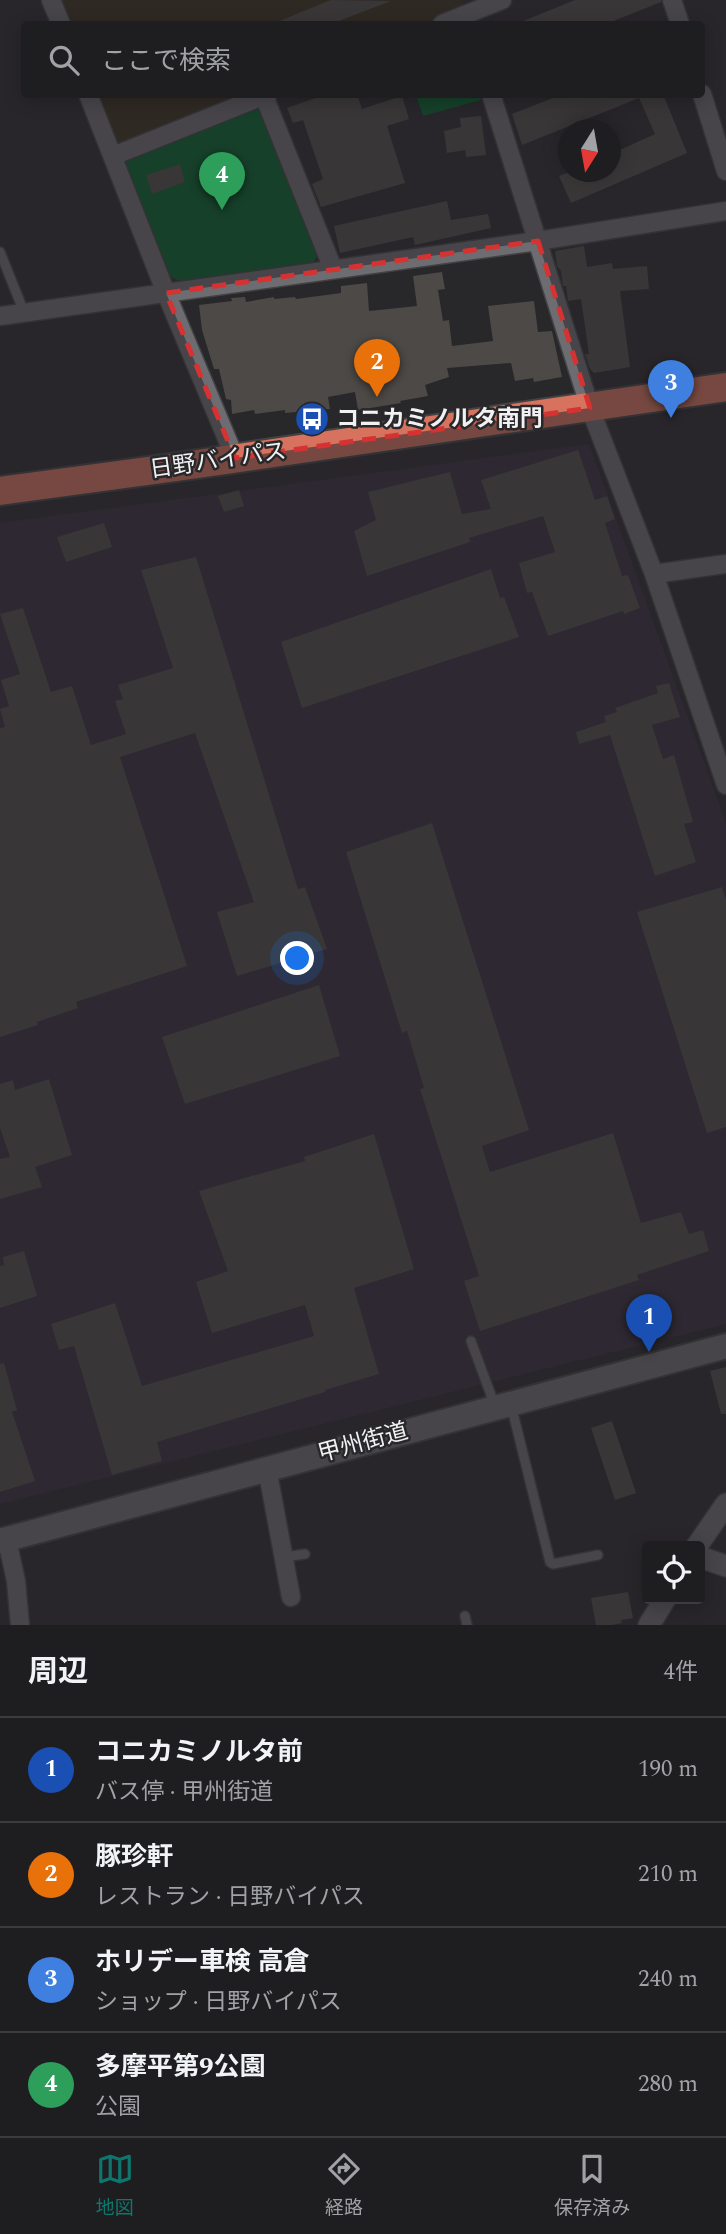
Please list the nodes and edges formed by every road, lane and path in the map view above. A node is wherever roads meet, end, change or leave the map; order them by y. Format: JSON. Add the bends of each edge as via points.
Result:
{"nodes":[{"id":1,"x":51,"y":0,"type":"edge"},
{"id":2,"x":502,"y":0,"type":"edge"},
{"id":3,"x":672,"y":0,"type":"edge"},
{"id":4,"x":465,"y":13,"type":"edge"},
{"id":5,"x":60,"y":21,"type":"edge"},
{"id":6,"x":448,"y":21,"type":"edge"},
{"id":7,"x":679,"y":21,"type":"edge"},
{"id":8,"x":90,"y":98,"type":"edge"},
{"id":9,"x":258,"y":98,"type":"edge"},
{"id":10,"x":267,"y":98,"type":"edge"},
{"id":11,"x":492,"y":98,"type":"edge"},
{"id":12,"x":704,"y":98,"type":"edge"},
{"id":13,"x":113,"y":156,"type":"junction"},
{"id":14,"x":726,"y":171,"type":"edge"},
{"id":15,"x":726,"y":211,"type":"edge"},
{"id":16,"x":538,"y":240,"type":"junction"},
{"id":17,"x":0,"y":252,"type":"edge"},
{"id":18,"x":333,"y":269,"type":"junction"},
{"id":19,"x":166,"y":293,"type":"junction"},
{"id":20,"x":24,"y":312,"type":"junction"},
{"id":21,"x":0,"y":316,"type":"edge"},
{"id":22,"x":726,"y":387,"type":"edge"},
{"id":23,"x":590,"y":408,"type":"junction"},
{"id":24,"x":235,"y":458,"type":"junction"},
{"id":25,"x":0,"y":491,"type":"edge"},
{"id":26,"x":726,"y":564,"type":"edge"},
{"id":27,"x":654,"y":574,"type":"junction"},
{"id":28,"x":719,"y":738,"type":"edge"},
{"id":29,"x":726,"y":785,"type":"edge"},
{"id":30,"x":471,"y":1341,"type":"dead end"},
{"id":31,"x":726,"y":1346,"type":"edge"},
{"id":32,"x":503,"y":1405,"type":"junction"},
{"id":33,"x":267,"y":1468,"type":"junction"},
{"id":34,"x":726,"y":1504,"type":"edge"},
{"id":35,"x":4,"y":1541,"type":"edge"},
{"id":36,"x":700,"y":1541,"type":"edge"},
{"id":37,"x":304,"y":1553,"type":"dead end"},
{"id":38,"x":598,"y":1555,"type":"dead end"},
{"id":39,"x":284,"y":1557,"type":"junction"},
{"id":40,"x":705,"y":1559,"type":"edge"},
{"id":41,"x":726,"y":1566,"type":"edge"},
{"id":42,"x":291,"y":1597,"type":"dead end"},
{"id":43,"x":661,"y":1604,"type":"edge"},
{"id":44,"x":20,"y":1625,"type":"edge"},
{"id":45,"x":649,"y":1625,"type":"edge"}],
"edges":[{"from":1,"to":5,"type":"street"},
{"from":2,"to":4,"type":"street"},
{"from":3,"to":7,"type":"street"},
{"from":4,"to":6,"type":"street"},
{"from":8,"to":13,"type":"street"},
{"from":9,"to":13,"type":"street"},
{"from":10,"to":18,"type":"street"},
{"from":11,"to":16,"type":"street"},
{"from":12,"to":14,"type":"street"},
{"from":13,"to":19,"type":"street"},
{"from":15,"to":16,"type":"street"},
{"from":16,"to":18,"type":"street"},
{"from":16,"to":23,"type":"street"},
{"from":17,"to":20,"type":"lane"},
{"from":18,"to":19,"type":"street"},
{"from":19,"to":20,"type":"street"},
{"from":19,"to":24,"type":"street"},
{"from":20,"to":21,"type":"street"},
{"from":22,"to":23,"type":"highway","name":"日野バイパス"},
{"from":23,"to":24,"type":"highway","name":"日野バイパス"},
{"from":23,"to":27,"type":"street"},
{"from":24,"to":25,"type":"highway","name":"日野バイパス"},
{"from":26,"to":27,"type":"street"},
{"from":27,"to":28,"type":"street"},
{"from":28,"to":29,"type":"street"},
{"from":30,"to":32,"type":"lane"},
{"from":31,"to":32,"type":"main road","name":"甲州街道"},
{"from":32,"to":33,"type":"main road","name":"甲州街道"},
{"from":32,"to":38,"type":"lane","via":[[550,1562]]},
{"from":33,"to":35,"type":"main road","name":"甲州街道"},
{"from":33,"to":39,"type":"street"},
{"from":34,"to":36,"type":"street"},
{"from":35,"to":44,"type":"street","via":[[16,1581]]},
{"from":37,"to":39,"type":"lane"},
{"from":39,"to":42,"type":"street"},
{"from":40,"to":41,"type":"street"},
{"from":43,"to":45,"type":"street"}]}
